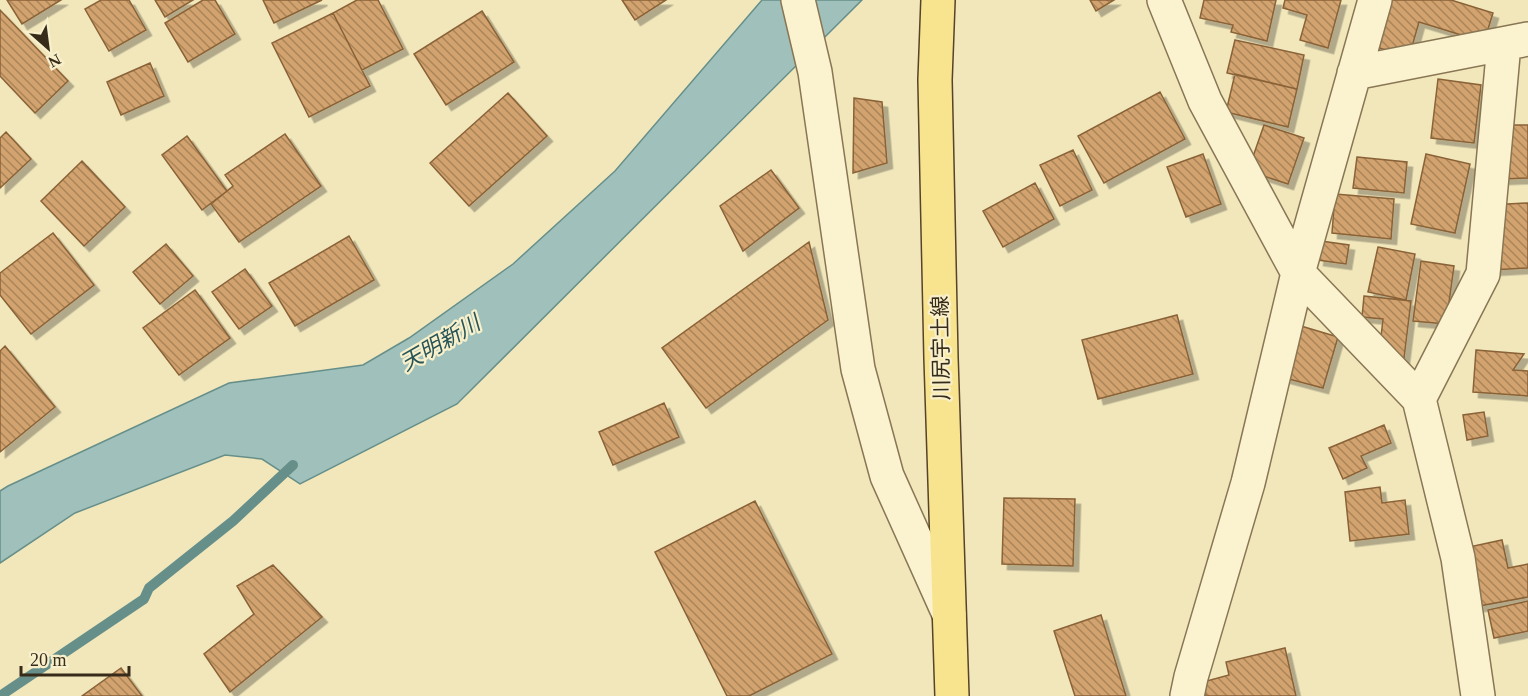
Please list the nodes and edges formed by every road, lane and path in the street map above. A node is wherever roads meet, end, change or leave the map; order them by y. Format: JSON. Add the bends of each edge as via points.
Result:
{"nodes":[{"id":1,"x":798,"y":0,"type":"edge"},
{"id":2,"x":938,"y":0,"type":"edge"},
{"id":3,"x":1164,"y":0,"type":"edge"},
{"id":4,"x":1375,"y":0,"type":"edge"},
{"id":5,"x":1516,"y":41,"type":"edge"},
{"id":6,"x":1354,"y":73,"type":"junction"},
{"id":7,"x":1298,"y":273,"type":"junction"},
{"id":8,"x":1419,"y":399,"type":"junction"},
{"id":9,"x":949,"y":614,"type":"junction"},
{"id":10,"x":952,"y":696,"type":"edge"},
{"id":11,"x":1187,"y":696,"type":"edge"},
{"id":12,"x":1478,"y":696,"type":"edge"}],
"edges":[{"from":1,"to":9,"type":"street","via":[[815,72],[858,369],[887,476]]},
{"from":2,"to":9,"type":"main road","name":"川尻宇土線","via":[[935,80]]},
{"from":3,"to":7,"type":"street","via":[[1205,101]]},
{"from":4,"to":6,"type":"street"},
{"from":5,"to":6,"type":"street"},
{"from":5,"to":8,"type":"street","via":[[1483,274]]},
{"from":6,"to":7,"type":"street"},
{"from":7,"to":8,"type":"street"},
{"from":7,"to":11,"type":"street","via":[[1248,483]]},
{"from":8,"to":12,"type":"street","via":[[1458,558]]},
{"from":9,"to":10,"type":"main road","name":"川尻宇土線"}]}
